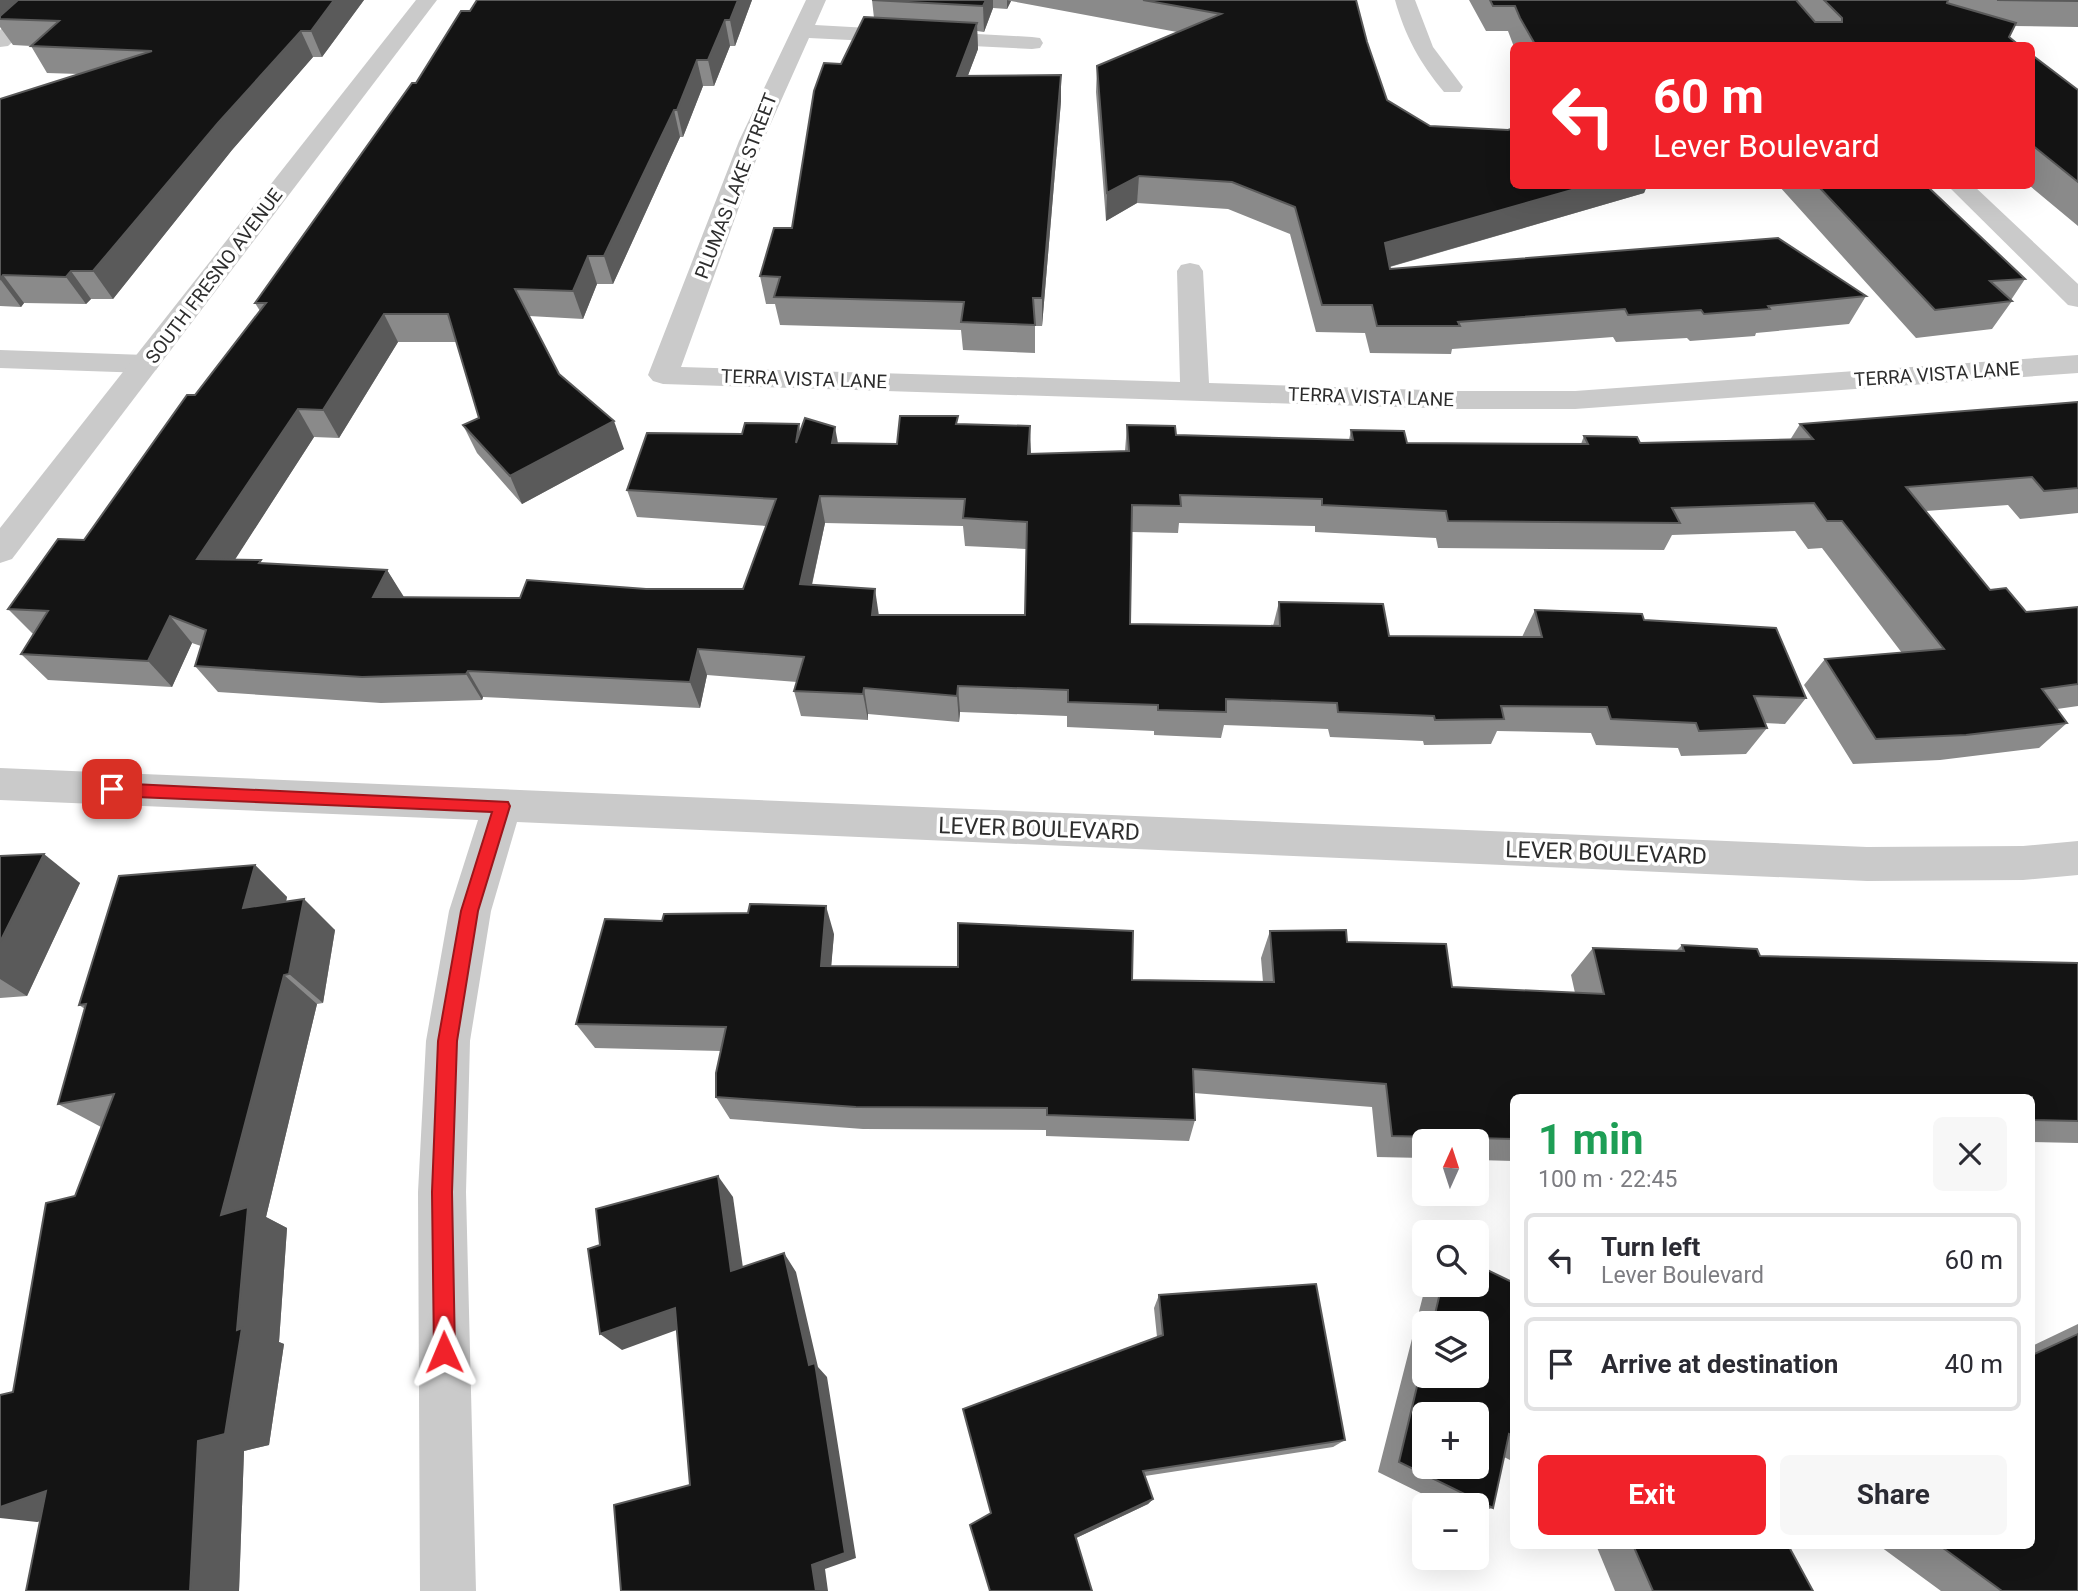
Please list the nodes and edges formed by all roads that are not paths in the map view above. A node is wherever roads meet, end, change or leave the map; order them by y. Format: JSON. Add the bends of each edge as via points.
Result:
{"nodes":[{"id":1,"x":49,"y":0,"type":"edge"},
{"id":2,"x":427,"y":0,"type":"edge"},
{"id":3,"x":816,"y":0,"type":"edge"},
{"id":4,"x":1405,"y":0,"type":"edge"},
{"id":5,"x":800,"y":31,"type":"junction"},
{"id":6,"x":0,"y":41,"type":"edge"},
{"id":7,"x":1032,"y":43,"type":"dead end"},
{"id":8,"x":1452,"y":86,"type":"dead end"},
{"id":9,"x":1963,"y":189,"type":"edge"},
{"id":10,"x":1190,"y":271,"type":"dead end"},
{"id":11,"x":2078,"y":299,"type":"edge"},
{"id":12,"x":0,"y":359,"type":"edge"},
{"id":13,"x":146,"y":364,"type":"junction"},
{"id":14,"x":2078,"y":364,"type":"edge"},
{"id":15,"x":663,"y":375,"type":"joint"},
{"id":16,"x":1195,"y":391,"type":"junction"},
{"id":17,"x":0,"y":551,"type":"edge"},
{"id":18,"x":0,"y":784,"type":"edge"},
{"id":19,"x":502,"y":806,"type":"junction"},
{"id":20,"x":2078,"y":858,"type":"edge"},
{"id":21,"x":448,"y":1591,"type":"edge"}],
"edges":[{"from":1,"to":6,"type":"street"},
{"from":2,"to":13,"type":"street","name":"SOUTH FRESNO AVENUE"},
{"from":3,"to":5,"type":"street","name":"PLUMAS LAKE STREET"},
{"from":4,"to":8,"type":"street","via":[[1413,33],[1426,57]]},
{"from":5,"to":7,"type":"street"},
{"from":5,"to":15,"type":"street","name":"PLUMAS LAKE STREET","via":[[751,141]]},
{"from":9,"to":11,"type":"street"},
{"from":10,"to":16,"type":"street"},
{"from":12,"to":13,"type":"street"},
{"from":13,"to":17,"type":"street","name":"SOUTH FRESNO AVENUE"},
{"from":14,"to":16,"type":"street","name":"TERRA VISTA LANE","via":[[1575,400]]},
{"from":15,"to":16,"type":"street","name":"TERRA VISTA LANE"},
{"from":18,"to":19,"type":"street","name":"LEVER BOULEVARD"},
{"from":19,"to":20,"type":"street","name":"LEVER BOULEVARD","via":[[1867,864]]},
{"from":19,"to":21,"type":"street","via":[[470,911],[447,1041],[442,1192]]}]}
